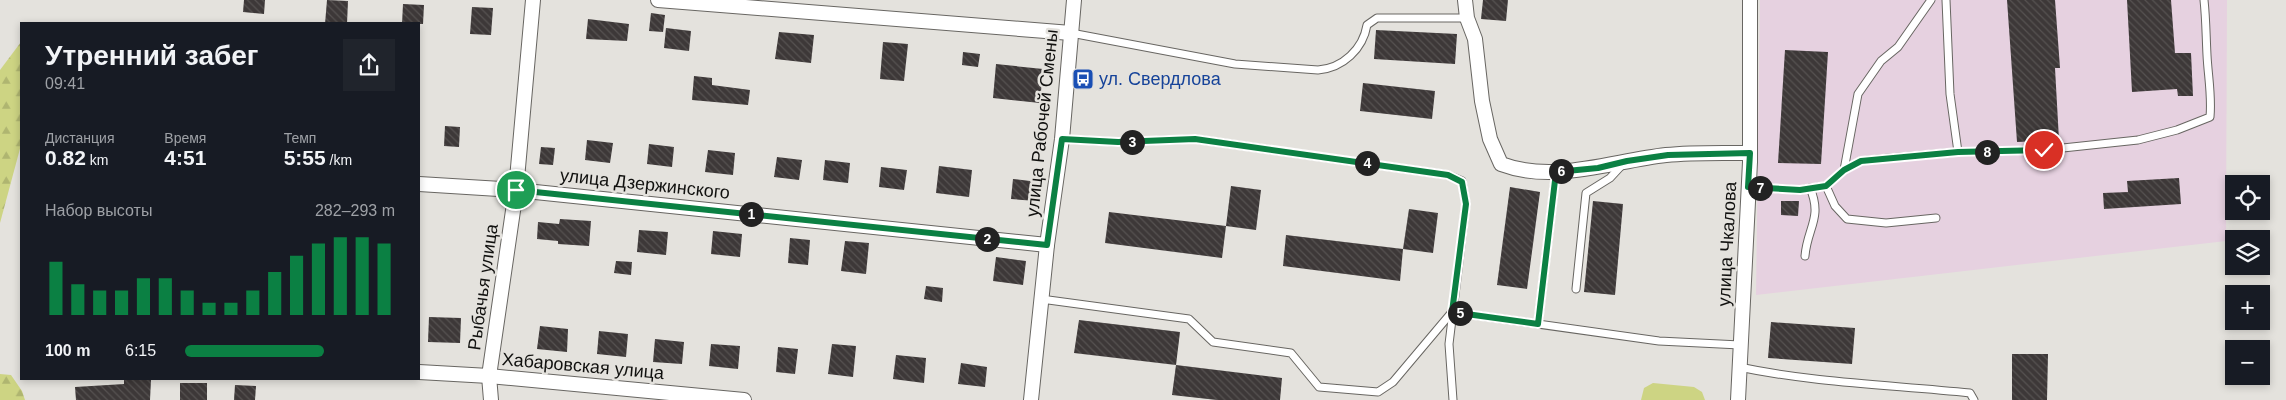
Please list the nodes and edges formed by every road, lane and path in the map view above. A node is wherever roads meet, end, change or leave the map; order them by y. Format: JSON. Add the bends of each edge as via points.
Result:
{"nodes":[{"id":1,"x":533,"y":0,"type":"edge"},
{"id":2,"x":658,"y":0,"type":"edge"},
{"id":3,"x":1074,"y":0,"type":"edge"},
{"id":4,"x":1465,"y":0,"type":"edge"},
{"id":5,"x":1750,"y":0,"type":"edge"},
{"id":6,"x":1931,"y":0,"type":"edge"},
{"id":7,"x":1946,"y":0,"type":"edge"},
{"id":8,"x":2204,"y":0,"type":"edge"},
{"id":9,"x":1467,"y":18,"type":"junction"},
{"id":10,"x":1071,"y":33,"type":"junction"},
{"id":11,"x":1062,"y":139,"type":"junction"},
{"id":12,"x":1958,"y":152,"type":"junction"},
{"id":13,"x":1750,"y":153,"type":"junction"},
{"id":14,"x":1627,"y":161,"type":"junction"},
{"id":15,"x":1844,"y":170,"type":"junction"},
{"id":16,"x":1556,"y":172,"type":"junction"},
{"id":17,"x":420,"y":184,"type":"edge"},
{"id":18,"x":1826,"y":186,"type":"junction"},
{"id":19,"x":1748,"y":187,"type":"junction"},
{"id":20,"x":1810,"y":188,"type":"junction"},
{"id":21,"x":516,"y":190,"type":"junction"},
{"id":22,"x":1936,"y":218,"type":"dead end"},
{"id":23,"x":1047,"y":245,"type":"junction"},
{"id":24,"x":1805,"y":256,"type":"dead end"},
{"id":25,"x":1576,"y":289,"type":"dead end"},
{"id":26,"x":1041,"y":299,"type":"junction"},
{"id":27,"x":1452,"y":312,"type":"junction"},
{"id":28,"x":1538,"y":324,"type":"junction"},
{"id":29,"x":1740,"y":345,"type":"junction"},
{"id":30,"x":1739,"y":367,"type":"junction"},
{"id":31,"x":420,"y":372,"type":"edge"},
{"id":32,"x":490,"y":376,"type":"junction"},
{"id":33,"x":491,"y":400,"type":"edge"},
{"id":34,"x":744,"y":400,"type":"edge"},
{"id":35,"x":1031,"y":400,"type":"edge"},
{"id":36,"x":1453,"y":400,"type":"edge"},
{"id":37,"x":1738,"y":400,"type":"edge"},
{"id":38,"x":1974,"y":400,"type":"edge"}],
"edges":[{"from":1,"to":21,"type":"street","name":"Рыбачья улица"},
{"from":2,"to":10,"type":"street"},
{"from":3,"to":10,"type":"street","name":"улица Рабочей Смены"},
{"from":4,"to":9,"type":"street"},
{"from":5,"to":13,"type":"street","name":"улица Чкалова"},
{"from":6,"to":15,"type":"lane","via":[[1898,47],[1881,61],[1858,94]]},
{"from":7,"to":12,"type":"lane","via":[[1950,94]]},
{"from":8,"to":12,"type":"lane","via":[[2212,99],[2210,117],[2138,140],[2044,150]]},
{"from":9,"to":10,"type":"lane","via":[[1377,18],[1367,25],[1365,37],[1347,60],[1329,69],[1318,70],[1235,64]]},
{"from":9,"to":16,"type":"street","via":[[1475,39],[1490,140],[1501,164],[1517,170]]},
{"from":10,"to":11,"type":"street","name":"улица Рабочей Смены"},
{"from":11,"to":23,"type":"street","name":"улица Рабочей Смены"},
{"from":11,"to":27,"type":"lane","via":[[1118,142],[1195,139],[1448,175],[1462,182],[1466,204]]},
{"from":12,"to":15,"type":"lane","via":[[1861,161]]},
{"from":13,"to":14,"type":"street","via":[[1668,155]]},
{"from":13,"to":19,"type":"street","name":"улица Чкалова"},
{"from":14,"to":16,"type":"street"},
{"from":14,"to":25,"type":"lane","via":[[1610,178],[1586,193]]},
{"from":15,"to":18,"type":"lane"},
{"from":16,"to":28,"type":"lane"},
{"from":17,"to":21,"type":"street","name":"улица Дзержинского"},
{"from":18,"to":20,"type":"lane"},
{"from":18,"to":22,"type":"lane","via":[[1835,206],[1847,219],[1886,223]]},
{"from":19,"to":20,"type":"lane"},
{"from":19,"to":29,"type":"street","name":"улица Чкалова"},
{"from":20,"to":24,"type":"lane","via":[[1816,220]]},
{"from":21,"to":23,"type":"street","name":"улица Дзержинского"},
{"from":21,"to":32,"type":"street","name":"Рыбачья улица"},
{"from":23,"to":26,"type":"street","name":"улица Рабочей Смены"},
{"from":26,"to":27,"type":"lane","via":[[1188,319],[1213,342],[1291,353],[1319,387],[1378,392],[1393,382]]},
{"from":26,"to":35,"type":"street","name":"улица Рабочей Смены"},
{"from":27,"to":28,"type":"lane"},
{"from":27,"to":36,"type":"lane","via":[[1449,344]]},
{"from":28,"to":29,"type":"lane","via":[[1659,341]]},
{"from":29,"to":30,"type":"street","name":"улица Чкалова"},
{"from":30,"to":37,"type":"street","name":"улица Чкалова"},
{"from":30,"to":38,"type":"lane","via":[[1820,380],[1970,393]]},
{"from":31,"to":32,"type":"street","name":"Хабаровская улица"},
{"from":32,"to":33,"type":"street","name":"Рыбачья улица"},
{"from":32,"to":34,"type":"street","name":"Хабаровская улица"}]}
